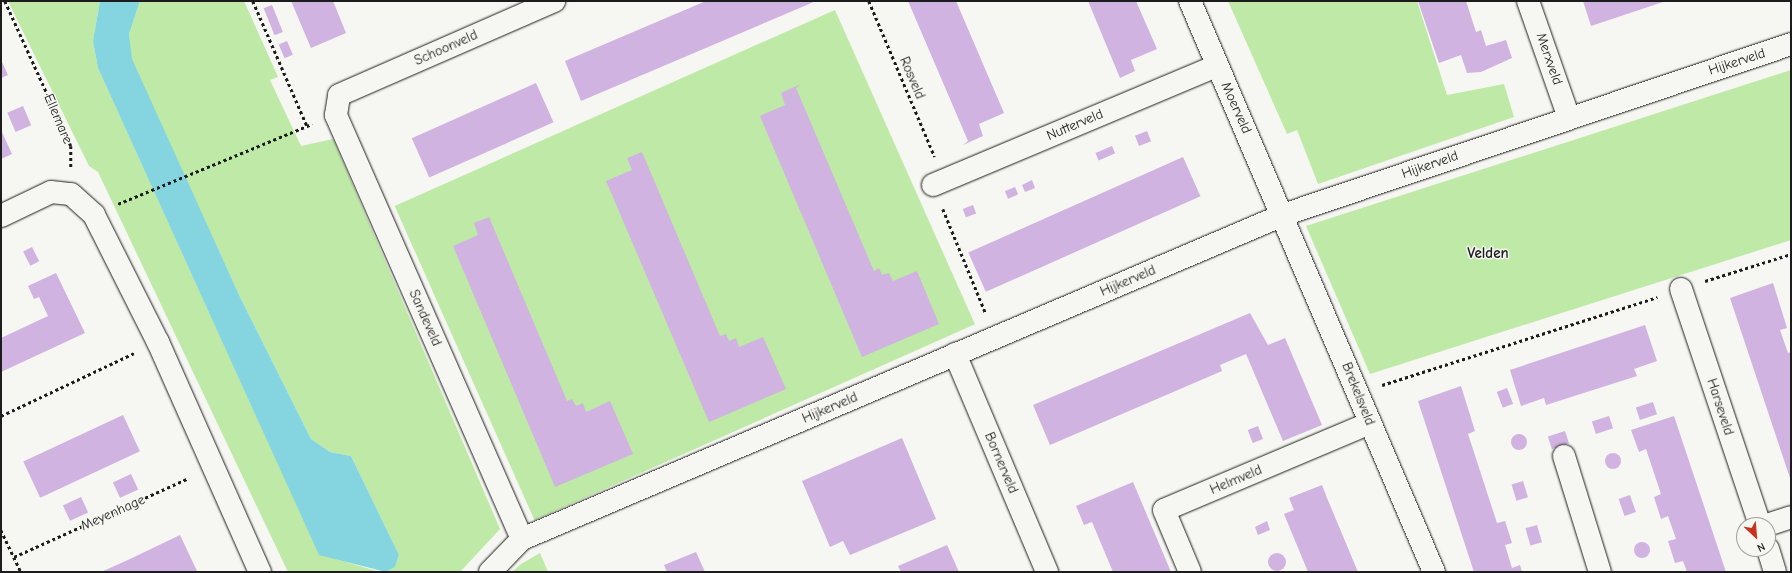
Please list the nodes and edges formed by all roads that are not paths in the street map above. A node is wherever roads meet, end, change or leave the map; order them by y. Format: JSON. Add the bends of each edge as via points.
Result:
{"nodes":[{"id":1,"x":554,"y":1,"type":"edge"},
{"id":2,"x":1190,"y":1,"type":"edge"},
{"id":3,"x":1528,"y":1,"type":"edge"},
{"id":4,"x":1791,"y":44,"type":"edge"},
{"id":5,"x":1216,"y":66,"type":"junction"},
{"id":6,"x":339,"y":95,"type":"joint"},
{"id":7,"x":1569,"y":118,"type":"junction"},
{"id":8,"x":933,"y":185,"type":"road end"},
{"id":9,"x":1283,"y":215,"type":"junction"},
{"id":10,"x":1,"y":216,"type":"edge"},
{"id":11,"x":1681,"y":289,"type":"road end"},
{"id":12,"x":954,"y":354,"type":"junction"},
{"id":13,"x":1370,"y":423,"type":"junction"},
{"id":14,"x":1564,"y":456,"type":"dead end"},
{"id":15,"x":1757,"y":517,"type":"edge"},
{"id":16,"x":1791,"y":517,"type":"edge"},
{"id":17,"x":1776,"y":522,"type":"edge"},
{"id":18,"x":522,"y":539,"type":"junction"},
{"id":19,"x":1770,"y":557,"type":"edge"},
{"id":20,"x":260,"y":572,"type":"edge"},
{"id":21,"x":490,"y":572,"type":"edge"},
{"id":22,"x":1047,"y":572,"type":"edge"},
{"id":23,"x":1190,"y":572,"type":"edge"},
{"id":24,"x":1434,"y":572,"type":"edge"},
{"id":25,"x":1600,"y":572,"type":"edge"},
{"id":26,"x":1775,"y":572,"type":"edge"}],
"edges":[{"from":1,"to":6,"type":"street","name":"Schoonveld"},
{"from":2,"to":5,"type":"street","name":"Moerveld"},
{"from":3,"to":7,"type":"street","name":"Merxveld"},
{"from":4,"to":7,"type":"street","name":"Hijkerveld"},
{"from":5,"to":8,"type":"street","name":"Nutterveld"},
{"from":5,"to":9,"type":"street","name":"Moerveld"},
{"from":6,"to":18,"type":"street","name":"Sandeveld","via":[[336,115]]},
{"from":7,"to":9,"type":"street","name":"Hijkerveld"},
{"from":9,"to":12,"type":"street","name":"Hijkerveld"},
{"from":9,"to":13,"type":"street","name":"Brekelsveld"},
{"from":10,"to":20,"type":"street","via":[[51,192],[71,194],[94,215],[158,342]]},
{"from":11,"to":15,"type":"street","name":"Harseveld"},
{"from":12,"to":18,"type":"street","name":"Hijkerveld"},
{"from":12,"to":22,"type":"street","name":"Bornerveld"},
{"from":13,"to":23,"type":"street","name":"Helmveld","via":[[1164,510]]},
{"from":13,"to":24,"type":"street","name":"Brekelsveld"},
{"from":14,"to":25,"type":"street"},
{"from":16,"to":17,"type":"street"},
{"from":18,"to":21,"type":"street","name":"Hijkerveld"},
{"from":19,"to":26,"type":"street"}]}
